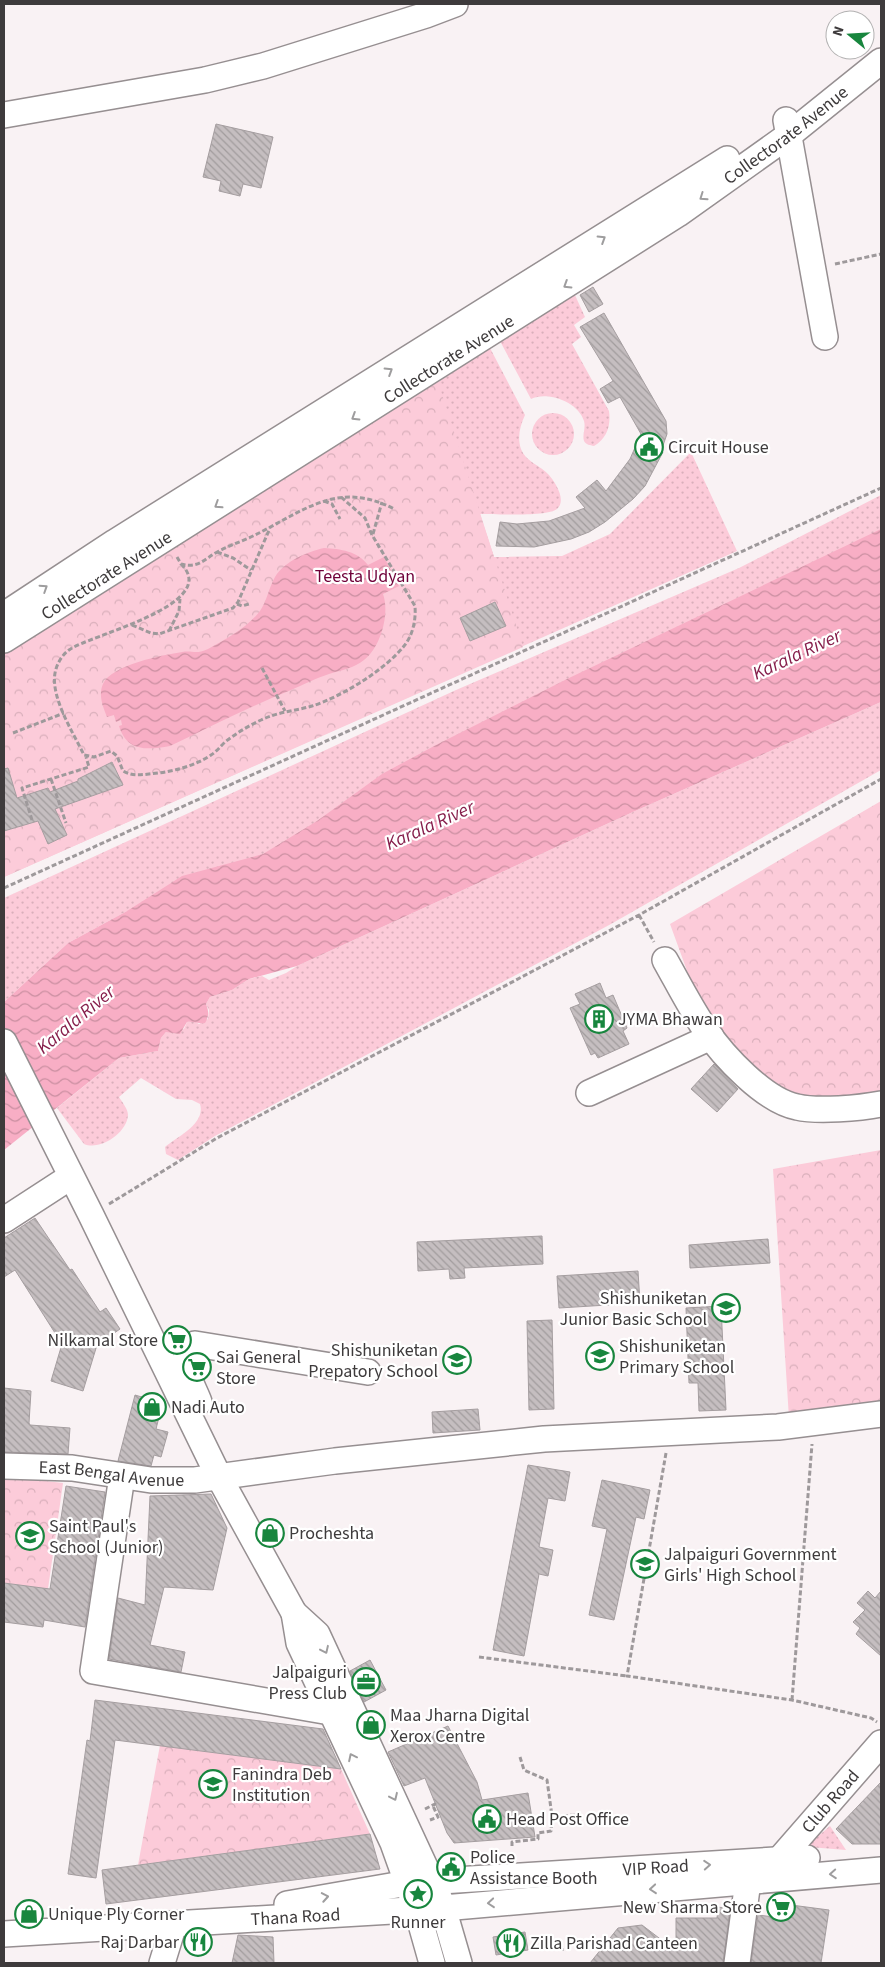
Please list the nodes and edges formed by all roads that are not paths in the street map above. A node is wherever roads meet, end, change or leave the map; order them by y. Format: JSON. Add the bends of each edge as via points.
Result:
{"nodes":[{"id":1,"x":455,"y":4,"type":"edge"},
{"id":2,"x":877,"y":58,"type":"edge"},
{"id":3,"x":4,"y":115,"type":"edge"},
{"id":4,"x":788,"y":127,"type":"junction"},
{"id":5,"x":825,"y":337,"type":"dead end"},
{"id":6,"x":282,"y":451,"type":"junction"},
{"id":7,"x":4,"y":615,"type":"edge"},
{"id":8,"x":4,"y":640,"type":"edge"},
{"id":9,"x":665,"y":960,"type":"road end"},
{"id":10,"x":711,"y":1037,"type":"junction"},
{"id":11,"x":4,"y":1042,"type":"edge"},
{"id":12,"x":589,"y":1093,"type":"dead end"},
{"id":13,"x":881,"y":1104,"type":"edge"},
{"id":14,"x":62,"y":1172,"type":"junction"},
{"id":15,"x":4,"y":1220,"type":"edge"},
{"id":16,"x":368,"y":1372,"type":"dead end"},
{"id":17,"x":881,"y":1414,"type":"edge"},
{"id":18,"x":4,"y":1466,"type":"edge"},
{"id":19,"x":122,"y":1476,"type":"junction"},
{"id":20,"x":219,"y":1477,"type":"junction"},
{"id":21,"x":294,"y":1613,"type":"junction"},
{"id":22,"x":330,"y":1712,"type":"junction"},
{"id":23,"x":881,"y":1743,"type":"edge"},
{"id":24,"x":408,"y":1852,"type":"junction"},
{"id":25,"x":881,"y":1854,"type":"edge"},
{"id":26,"x":780,"y":1869,"type":"junction"},
{"id":27,"x":881,"y":1870,"type":"edge"},
{"id":28,"x":492,"y":1878,"type":"junction"},
{"id":29,"x":748,"y":1881,"type":"junction"},
{"id":30,"x":382,"y":1887,"type":"junction"},
{"id":31,"x":432,"y":1905,"type":"junction"},
{"id":32,"x":174,"y":1924,"type":"junction"},
{"id":33,"x":4,"y":1934,"type":"edge"},
{"id":34,"x":162,"y":1963,"type":"edge"},
{"id":35,"x":432,"y":1963,"type":"edge"},
{"id":36,"x":458,"y":1963,"type":"edge"},
{"id":37,"x":736,"y":1963,"type":"edge"}],
"edges":[{"from":1,"to":3,"type":"street","via":[[263,66],[205,80]]},
{"from":2,"to":4,"type":"street","name":"Collectorate Avenue"},
{"from":4,"to":5,"type":"street"},
{"from":4,"to":6,"type":"street","name":"Collectorate Avenue","via":[[698,179],[484,324]]},
{"from":7,"to":6,"type":"street","name":"Collectorate Avenue","one_way":true,"via":[[115,542]]},
{"from":6,"to":8,"type":"street","name":"Collectorate Avenue","one_way":true,"via":[[172,549]]},
{"from":9,"to":10,"type":"street"},
{"from":10,"to":12,"type":"street"},
{"from":10,"to":13,"type":"street","via":[[736,1066],[779,1100],[797,1107],[817,1109]]},
{"from":11,"to":14,"type":"street"},
{"from":14,"to":15,"type":"street"},
{"from":14,"to":20,"type":"street","via":[[99,1210]]},
{"from":16,"to":20,"type":"street","via":[[195,1344],[185,1355],[185,1366],[222,1461]]},
{"from":17,"to":20,"type":"street","name":"East Bengal Avenue","via":[[794,1430],[544,1439]]},
{"from":18,"to":19,"type":"street","name":"East Bengal Avenue","via":[[72,1468]]},
{"from":19,"to":20,"type":"street","name":"East Bengal Avenue","via":[[151,1480]]},
{"from":19,"to":22,"type":"street","via":[[93,1670]]},
{"from":20,"to":21,"type":"street"},
{"from":21,"to":22,"type":"street","via":[[299,1643]]},
{"from":21,"to":24,"type":"street","one_way":true,"via":[[317,1634]]},
{"from":24,"to":22,"type":"street","one_way":true},
{"from":23,"to":26,"type":"street","name":"Club Road"},
{"from":24,"to":28,"type":"street","via":[[425,1856],[460,1876]]},
{"from":24,"to":30,"type":"street","via":[[393,1882]]},
{"from":24,"to":31,"type":"street"},
{"from":25,"to":26,"type":"street","name":"VIP Road"},
{"from":27,"to":26,"type":"street","name":"VIP Road","one_way":true},
{"from":28,"to":26,"type":"street","name":"VIP Road","one_way":true},
{"from":26,"to":29,"type":"street","name":"VIP Road"},
{"from":28,"to":31,"type":"street","name":"VIP Road"},
{"from":29,"to":31,"type":"street","name":"VIP Road","one_way":true},
{"from":29,"to":37,"type":"street"},
{"from":30,"to":31,"type":"street","name":"Thana Road"},
{"from":32,"to":30,"type":"street","name":"Thana Road","one_way":true},
{"from":31,"to":32,"type":"street","name":"Thana Road","via":[[411,1920],[390,1911]]},
{"from":31,"to":35,"type":"street"},
{"from":31,"to":36,"type":"street"},
{"from":32,"to":33,"type":"street","name":"Thana Road"},
{"from":32,"to":34,"type":"street"}]}
